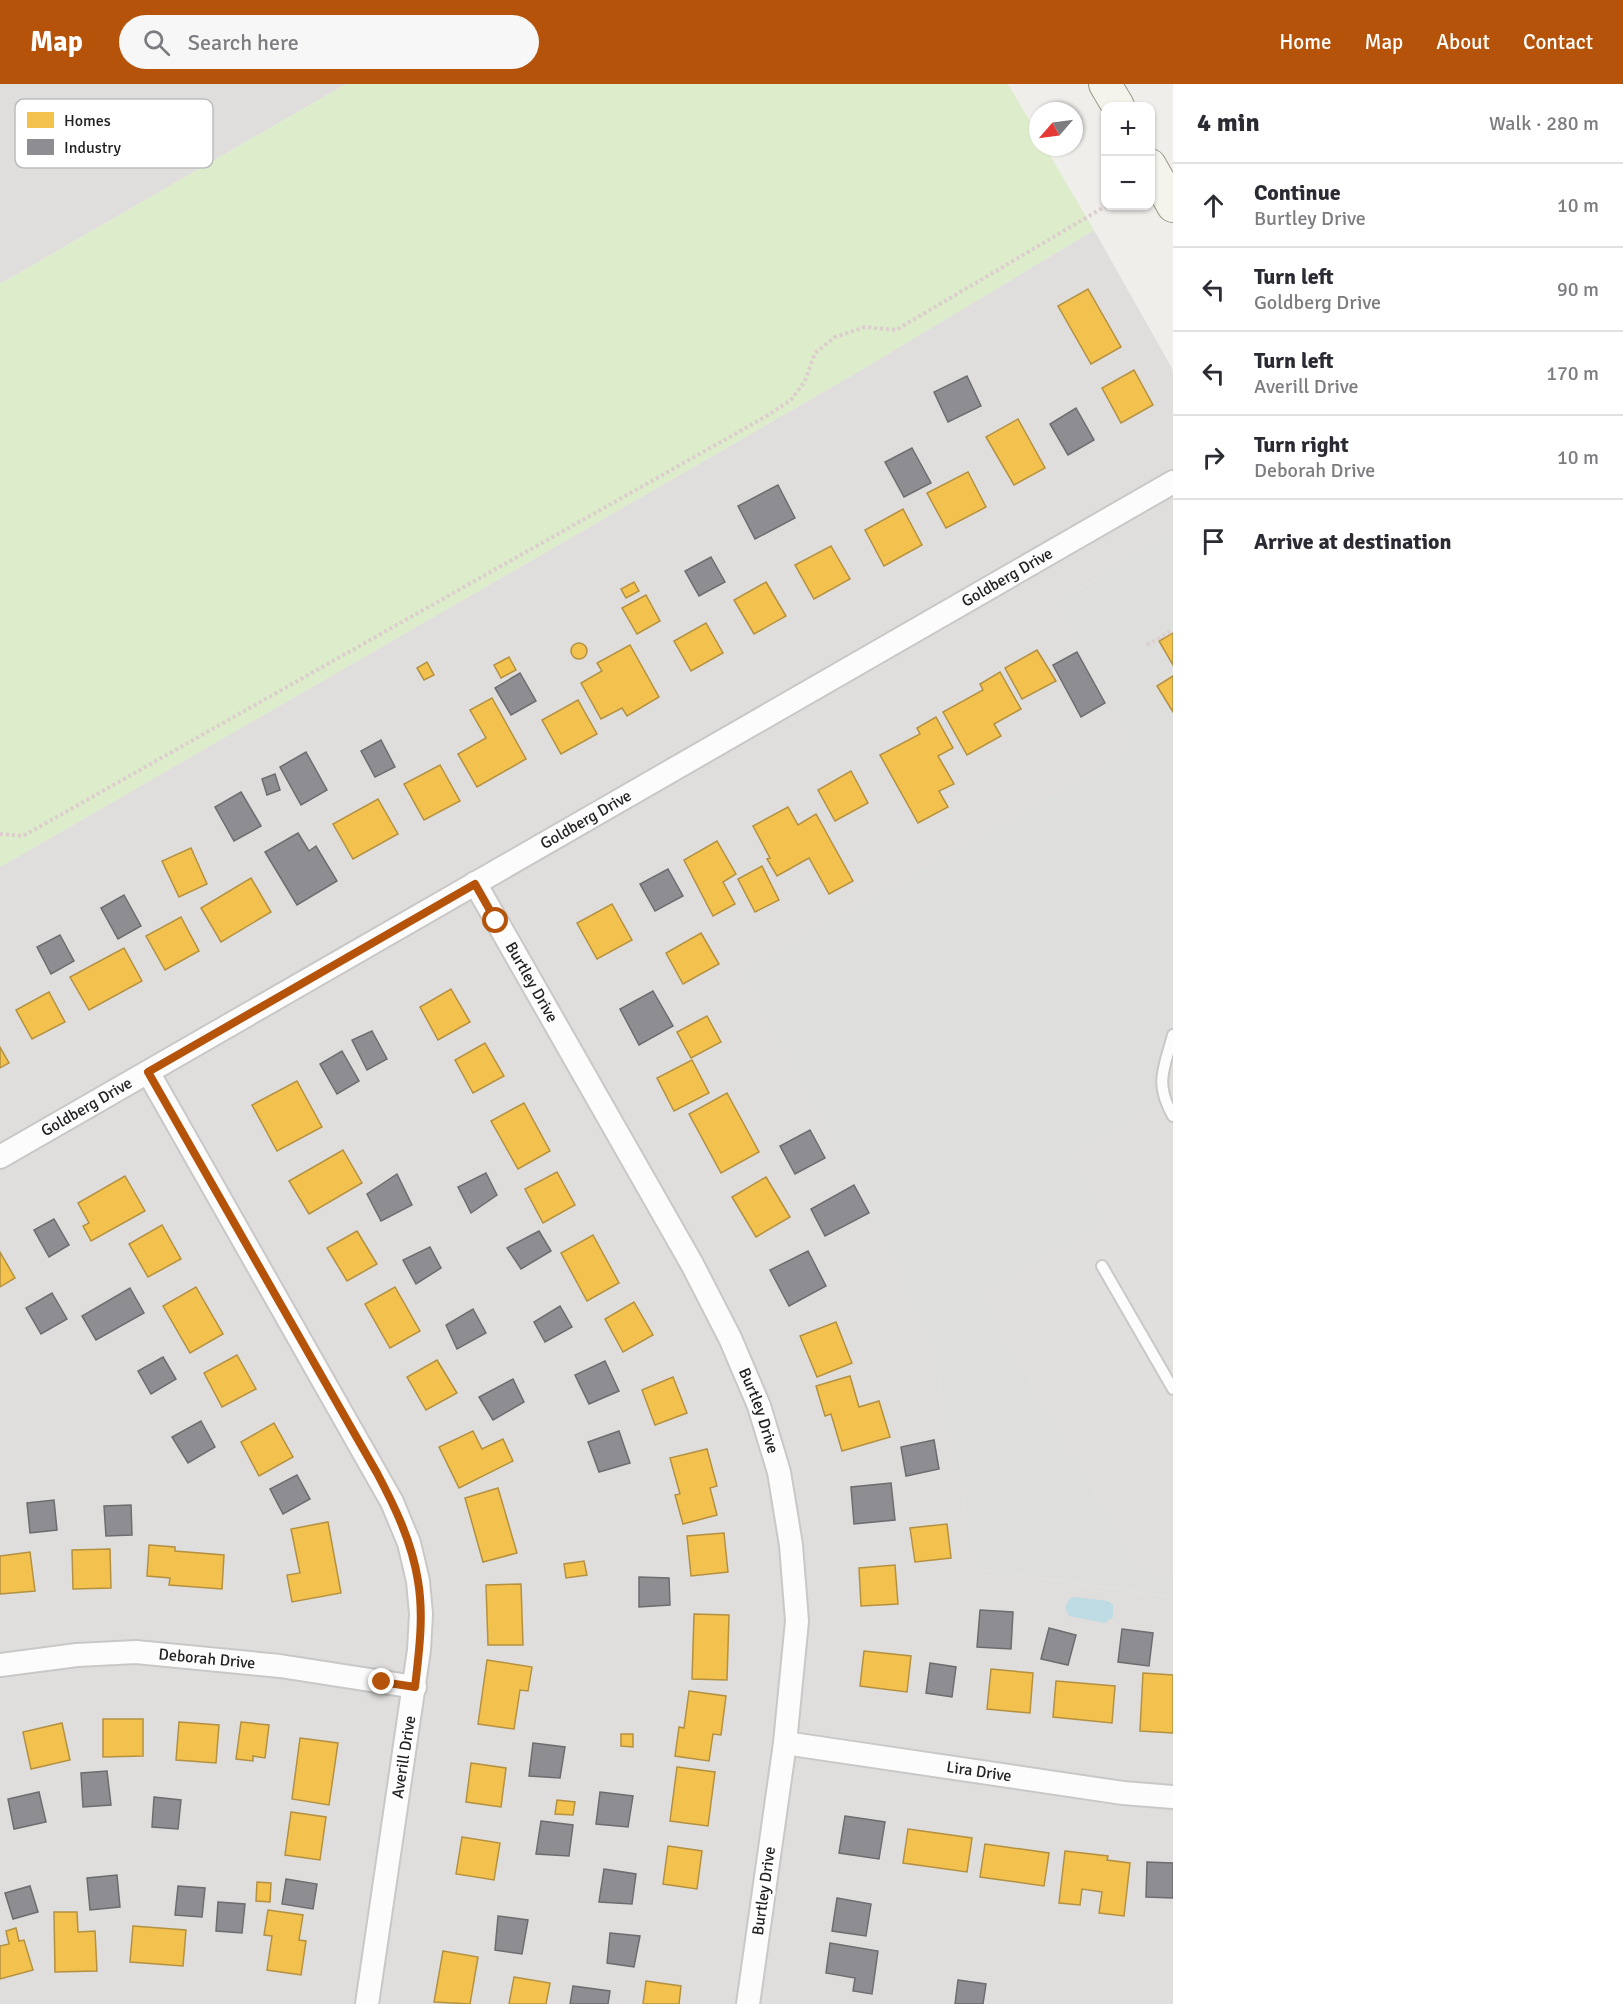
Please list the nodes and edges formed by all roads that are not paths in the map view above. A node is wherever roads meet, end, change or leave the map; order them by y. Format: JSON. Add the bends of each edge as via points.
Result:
{"nodes":[{"id":1,"x":1105,"y":84,"type":"edge"},
{"id":2,"x":1116,"y":102,"type":"edge"},
{"id":3,"x":1155,"y":174,"type":"edge"},
{"id":4,"x":1173,"y":206,"type":"edge"},
{"id":5,"x":1173,"y":482,"type":"edge"},
{"id":6,"x":475,"y":884,"type":"junction"},
{"id":7,"x":1173,"y":1035,"type":"edge"},
{"id":8,"x":148,"y":1072,"type":"junction"},
{"id":9,"x":1173,"y":1116,"type":"edge"},
{"id":10,"x":0,"y":1157,"type":"edge"},
{"id":11,"x":1102,"y":1266,"type":"dead end"},
{"id":12,"x":1173,"y":1389,"type":"edge"},
{"id":13,"x":0,"y":1665,"type":"edge"},
{"id":14,"x":415,"y":1687,"type":"junction"},
{"id":15,"x":785,"y":1743,"type":"junction"},
{"id":16,"x":1173,"y":1797,"type":"edge"},
{"id":17,"x":367,"y":2004,"type":"edge"},
{"id":18,"x":748,"y":2004,"type":"edge"}],
"edges":[{"from":1,"to":2,"type":"street"},
{"from":3,"to":4,"type":"street"},
{"from":5,"to":6,"type":"street","name":"Goldberg Drive"},
{"from":6,"to":8,"type":"street","name":"Goldberg Drive"},
{"from":6,"to":15,"type":"street","name":"Burtley Drive","via":[[692,1264],[759,1406],[778,1472],[795,1599]]},
{"from":7,"to":9,"type":"lane","via":[[1162,1090]]},
{"from":8,"to":10,"type":"street","name":"Goldberg Drive"},
{"from":8,"to":14,"type":"street","name":"Averill Drive","via":[[392,1502],[409,1543],[418,1581]]},
{"from":11,"to":12,"type":"lane"},
{"from":13,"to":14,"type":"street","name":"Deborah Drive","via":[[136,1652],[280,1666]]},
{"from":14,"to":17,"type":"street","name":"Averill Drive"},
{"from":15,"to":16,"type":"street","name":"Lira Drive"},
{"from":15,"to":18,"type":"street","name":"Burtley Drive"}]}
